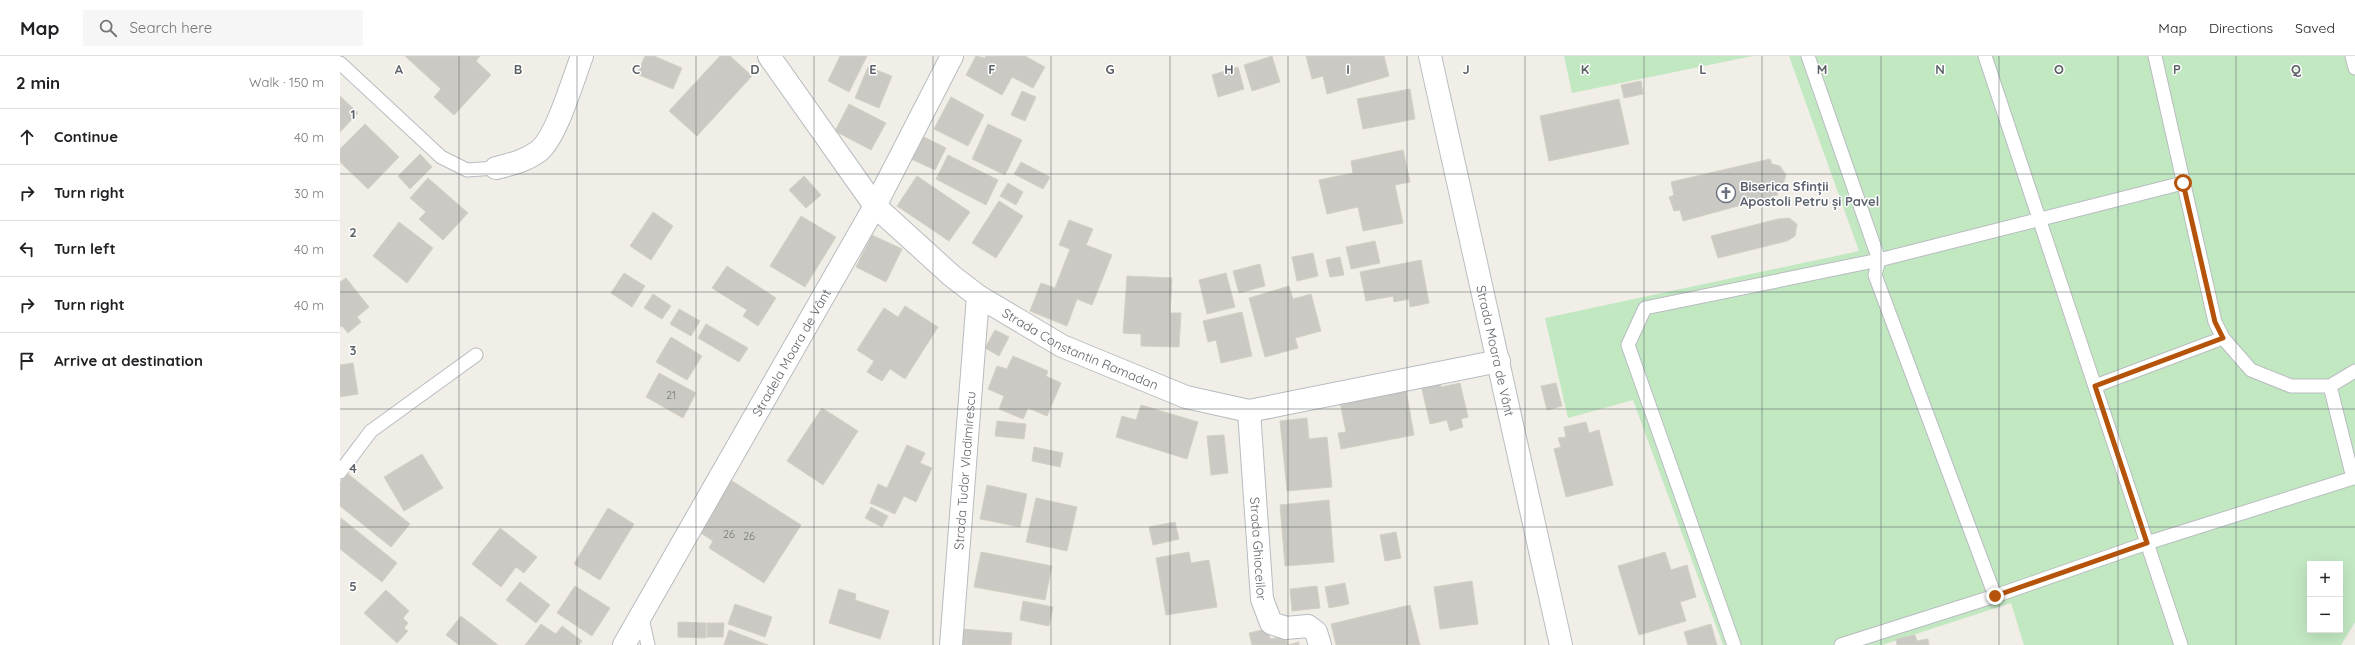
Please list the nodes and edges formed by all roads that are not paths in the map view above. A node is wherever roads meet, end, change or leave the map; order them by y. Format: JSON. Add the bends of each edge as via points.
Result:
{"nodes":[{"id":1,"x":582,"y":56,"type":"edge"},
{"id":2,"x":769,"y":56,"type":"edge"},
{"id":3,"x":952,"y":56,"type":"edge"},
{"id":4,"x":1430,"y":56,"type":"edge"},
{"id":5,"x":1808,"y":56,"type":"edge"},
{"id":6,"x":1985,"y":56,"type":"edge"},
{"id":7,"x":2155,"y":56,"type":"edge"},
{"id":8,"x":2352,"y":56,"type":"edge"},
{"id":9,"x":340,"y":63,"type":"edge"},
{"id":10,"x":2355,"y":68,"type":"edge"},
{"id":11,"x":496,"y":168,"type":"joint"},
{"id":12,"x":2183,"y":183,"type":"junction"},
{"id":13,"x":875,"y":206,"type":"junction"},
{"id":14,"x":2039,"y":220,"type":"junction"},
{"id":15,"x":1879,"y":260,"type":"junction"},
{"id":16,"x":978,"y":296,"type":"junction"},
{"id":17,"x":2223,"y":338,"type":"junction"},
{"id":18,"x":476,"y":355,"type":"dead end"},
{"id":19,"x":1499,"y":361,"type":"junction"},
{"id":20,"x":2355,"y":371,"type":"edge"},
{"id":21,"x":2095,"y":386,"type":"junction"},
{"id":22,"x":2330,"y":386,"type":"junction"},
{"id":23,"x":1250,"y":411,"type":"junction"},
{"id":24,"x":340,"y":472,"type":"edge"},
{"id":25,"x":2147,"y":543,"type":"junction"},
{"id":26,"x":1995,"y":596,"type":"junction"},
{"id":27,"x":641,"y":613,"type":"junction"},
{"id":28,"x":624,"y":645,"type":"edge"},
{"id":29,"x":648,"y":645,"type":"edge"},
{"id":30,"x":951,"y":645,"type":"edge"},
{"id":31,"x":1320,"y":645,"type":"edge"},
{"id":32,"x":1561,"y":645,"type":"edge"},
{"id":33,"x":1734,"y":645,"type":"edge"},
{"id":34,"x":1841,"y":645,"type":"edge"},
{"id":35,"x":2181,"y":645,"type":"edge"}],
"edges":[{"from":1,"to":11,"type":"street","via":[[553,131],[540,150],[519,163]]},
{"from":2,"to":13,"type":"street","name":"Strada Constantin Ramadan"},
{"from":3,"to":13,"type":"street","name":"Stradela Moara de Vânt"},
{"from":4,"to":19,"type":"street","name":"Strada Moara de Vânt"},
{"from":5,"to":15,"type":"lane"},
{"from":6,"to":14,"type":"lane"},
{"from":7,"to":12,"type":"lane"},
{"from":8,"to":10,"type":"lane"},
{"from":9,"to":11,"type":"lane","via":[[441,157],[467,170]]},
{"from":12,"to":14,"type":"lane"},
{"from":12,"to":17,"type":"lane","via":[[2215,322]]},
{"from":13,"to":16,"type":"street","name":"Strada Constantin Ramadan","via":[[952,276]]},
{"from":13,"to":27,"type":"street","name":"Stradela Moara de Vânt"},
{"from":14,"to":15,"type":"lane"},
{"from":14,"to":21,"type":"lane"},
{"from":15,"to":26,"type":"lane","via":[[1875,275]]},
{"from":15,"to":33,"type":"lane","via":[[1645,308],[1628,345]]},
{"from":16,"to":23,"type":"street","name":"Strada Constantin Ramadan","via":[[1062,346],[1186,396]]},
{"from":16,"to":30,"type":"street","name":"Strada Tudor Vladimirescu"},
{"from":17,"to":21,"type":"lane"},
{"from":17,"to":22,"type":"lane","via":[[2250,370],[2291,386]]},
{"from":18,"to":24,"type":"lane","via":[[371,431]]},
{"from":19,"to":23,"type":"street","name":"Strada Constantin Ramadan"},
{"from":19,"to":32,"type":"street","name":"Strada Moara de Vânt"},
{"from":20,"to":22,"type":"lane"},
{"from":21,"to":25,"type":"lane"},
{"from":22,"to":25,"type":"lane","via":[[2353,478]]},
{"from":23,"to":31,"type":"street","name":"Strada Ghioceilor","via":[[1262,599],[1271,623],[1286,628],[1308,626],[1316,632]]},
{"from":25,"to":26,"type":"lane"},
{"from":25,"to":35,"type":"lane"},
{"from":26,"to":34,"type":"lane"},
{"from":27,"to":28,"type":"street","name":"Stradela Moara de Vânt"},
{"from":27,"to":29,"type":"lane"}]}
